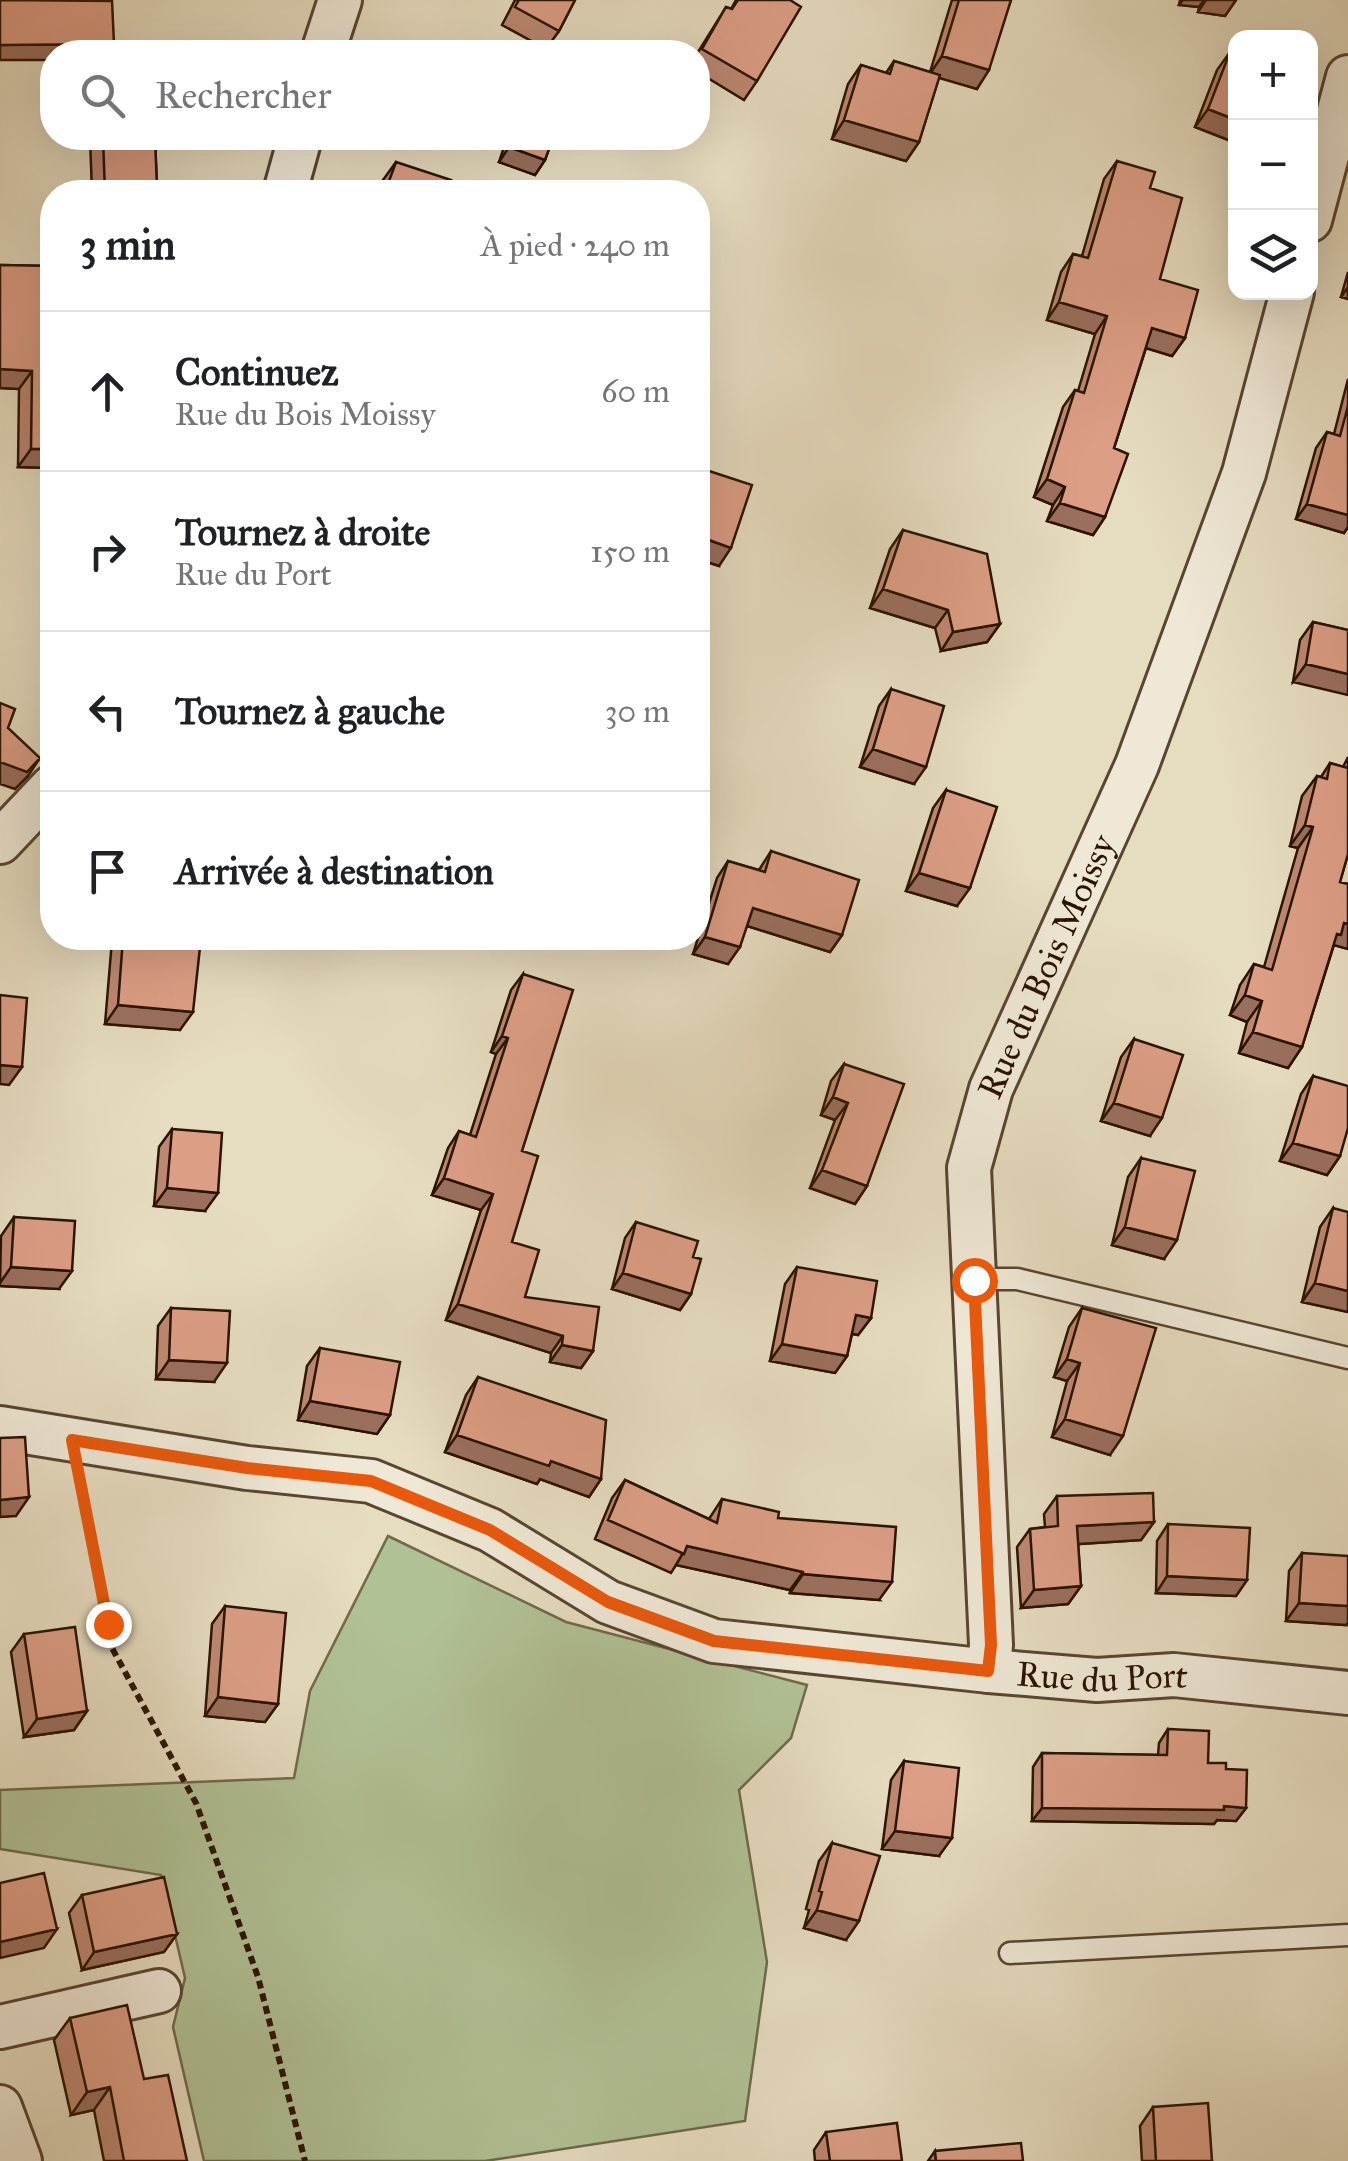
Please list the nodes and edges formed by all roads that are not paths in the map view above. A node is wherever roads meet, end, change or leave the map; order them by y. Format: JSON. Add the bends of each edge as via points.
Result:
{"nodes":[{"id":1,"x":340,"y":0,"type":"edge"},
{"id":2,"x":327,"y":40,"type":"edge"},
{"id":3,"x":1348,"y":77,"type":"edge"},
{"id":4,"x":297,"y":150,"type":"edge"},
{"id":5,"x":288,"y":180,"type":"edge"},
{"id":6,"x":1313,"y":210,"type":"edge"},
{"id":7,"x":1290,"y":300,"type":"edge"},
{"id":8,"x":40,"y":800,"type":"edge"},
{"id":9,"x":0,"y":842,"type":"edge"},
{"id":10,"x":974,"y":1280,"type":"junction"},
{"id":11,"x":1348,"y":1358,"type":"edge"},
{"id":12,"x":0,"y":1428,"type":"edge"},
{"id":13,"x":988,"y":1671,"type":"junction"},
{"id":14,"x":1348,"y":1693,"type":"edge"},
{"id":15,"x":1348,"y":1935,"type":"edge"},
{"id":16,"x":1010,"y":1953,"type":"dead end"},
{"id":17,"x":159,"y":1991,"type":"dead end"},
{"id":18,"x":0,"y":2027,"type":"edge"},
{"id":19,"x":0,"y":2107,"type":"edge"},
{"id":20,"x":20,"y":2161,"type":"edge"}],
"edges":[{"from":1,"to":2,"type":"street"},
{"from":3,"to":6,"type":"street"},
{"from":4,"to":5,"type":"street"},
{"from":7,"to":10,"type":"street","name":"Rue du Bois Moissy","via":[[1244,474],[1137,765],[991,1089],[969,1168]]},
{"from":8,"to":9,"type":"street"},
{"from":10,"to":11,"type":"lane","via":[[1017,1280]]},
{"from":10,"to":13,"type":"street","name":"Rue du Bois Moissy"},
{"from":12,"to":13,"type":"street","name":"Rue du Port","via":[[371,1481],[490,1530],[608,1602],[714,1641]]},
{"from":13,"to":14,"type":"street","name":"Rue du Port","via":[[1096,1680],[1174,1676]]},
{"from":15,"to":16,"type":"lane"},
{"from":17,"to":18,"type":"street"},
{"from":19,"to":20,"type":"street"}]}
